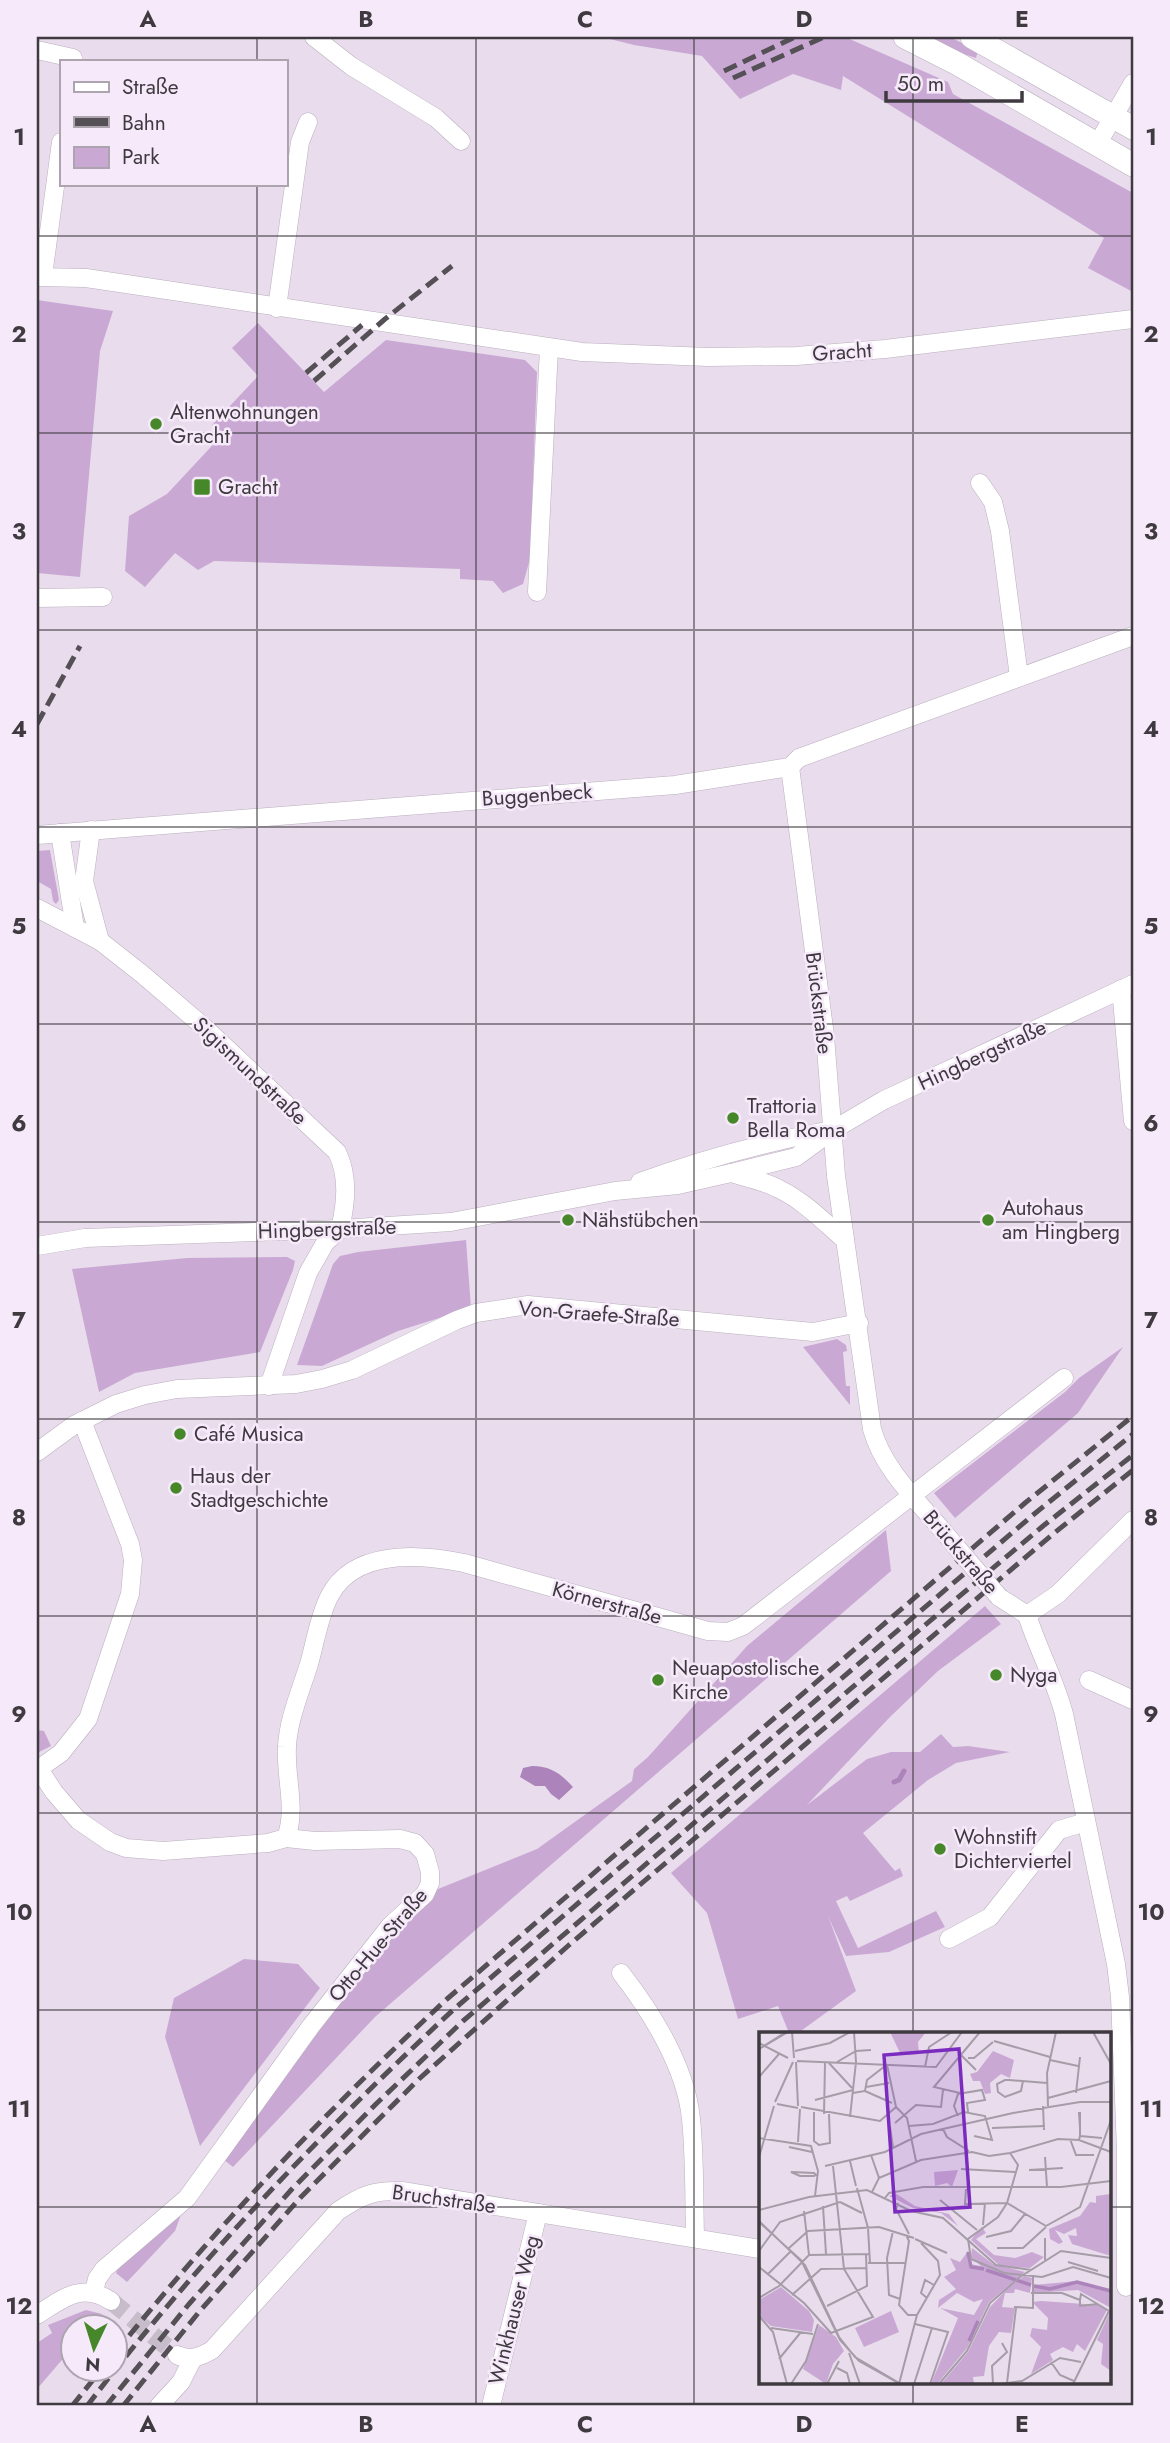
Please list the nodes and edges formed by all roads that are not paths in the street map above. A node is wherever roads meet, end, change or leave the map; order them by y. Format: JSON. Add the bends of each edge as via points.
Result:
{"nodes":[{"id":1,"x":314,"y":37,"type":"edge"},
{"id":2,"x":905,"y":37,"type":"edge"},
{"id":3,"x":972,"y":37,"type":"edge"},
{"id":4,"x":37,"y":50,"type":"edge"},
{"id":5,"x":72,"y":60,"type":"edge"},
{"id":6,"x":1133,"y":83,"type":"edge"},
{"id":7,"x":308,"y":122,"type":"dead end"},
{"id":8,"x":1124,"y":123,"type":"edge"},
{"id":9,"x":461,"y":141,"type":"dead end"},
{"id":10,"x":1098,"y":143,"type":"junction"},
{"id":11,"x":60,"y":148,"type":"edge"},
{"id":12,"x":1133,"y":165,"type":"edge"},
{"id":13,"x":40,"y":276,"type":"edge"},
{"id":14,"x":278,"y":308,"type":"junction"},
{"id":15,"x":1133,"y":319,"type":"edge"},
{"id":16,"x":549,"y":348,"type":"junction"},
{"id":17,"x":980,"y":483,"type":"dead end"},
{"id":18,"x":537,"y":592,"type":"dead end"},
{"id":19,"x":103,"y":597,"type":"dead end"},
{"id":20,"x":37,"y":598,"type":"edge"},
{"id":21,"x":1133,"y":636,"type":"edge"},
{"id":22,"x":1019,"y":677,"type":"junction"},
{"id":23,"x":790,"y":767,"type":"junction"},
{"id":24,"x":91,"y":830,"type":"junction"},
{"id":25,"x":60,"y":833,"type":"junction"},
{"id":26,"x":37,"y":835,"type":"edge"},
{"id":27,"x":37,"y":908,"type":"edge"},
{"id":28,"x":75,"y":929,"type":"junction"},
{"id":29,"x":100,"y":942,"type":"junction"},
{"id":30,"x":1127,"y":987,"type":"edge"},
{"id":31,"x":1133,"y":1121,"type":"edge"},
{"id":32,"x":833,"y":1130,"type":"junction"},
{"id":33,"x":731,"y":1173,"type":"junction"},
{"id":34,"x":615,"y":1191,"type":"junction"},
{"id":35,"x":340,"y":1229,"type":"junction"},
{"id":36,"x":845,"y":1240,"type":"junction"},
{"id":37,"x":37,"y":1246,"type":"edge"},
{"id":38,"x":859,"y":1322,"type":"junction"},
{"id":39,"x":1064,"y":1378,"type":"dead end"},
{"id":40,"x":269,"y":1386,"type":"junction"},
{"id":41,"x":82,"y":1421,"type":"junction"},
{"id":42,"x":37,"y":1452,"type":"edge"},
{"id":43,"x":913,"y":1496,"type":"junction"},
{"id":44,"x":1133,"y":1520,"type":"edge"},
{"id":45,"x":1027,"y":1615,"type":"junction"},
{"id":46,"x":1089,"y":1680,"type":"dead end"},
{"id":47,"x":1133,"y":1700,"type":"edge"},
{"id":48,"x":38,"y":1770,"type":"edge"},
{"id":49,"x":1086,"y":1822,"type":"junction"},
{"id":50,"x":286,"y":1838,"type":"junction"},
{"id":51,"x":949,"y":1939,"type":"dead end"},
{"id":52,"x":621,"y":1973,"type":"dead end"},
{"id":53,"x":1127,"y":1997,"type":"edge"},
{"id":54,"x":538,"y":2213,"type":"junction"},
{"id":55,"x":695,"y":2238,"type":"junction"},
{"id":56,"x":759,"y":2249,"type":"edge"},
{"id":57,"x":1125,"y":2286,"type":"edge"},
{"id":58,"x":94,"y":2292,"type":"junction"},
{"id":59,"x":111,"y":2301,"type":"tunnel mouth"},
{"id":60,"x":37,"y":2315,"type":"edge"},
{"id":61,"x":159,"y":2406,"type":"edge"},
{"id":62,"x":491,"y":2406,"type":"edge"}],
"edges":[{"from":1,"to":9,"type":"street","via":[[351,66],[436,118]]},
{"from":2,"to":10,"type":"main road"},
{"from":3,"to":8,"type":"main road"},
{"from":4,"to":5,"type":"street"},
{"from":6,"to":8,"type":"street"},
{"from":7,"to":14,"type":"street","via":[[300,142]]},
{"from":8,"to":10,"type":"street"},
{"from":10,"to":12,"type":"main road"},
{"from":11,"to":13,"type":"street"},
{"from":13,"to":14,"type":"street","name":"Gracht","via":[[86,278]]},
{"from":14,"to":16,"type":"street","name":"Gracht"},
{"from":15,"to":16,"type":"street","name":"Gracht","via":[[796,356],[708,357]]},
{"from":16,"to":18,"type":"street"},
{"from":17,"to":22,"type":"street","via":[[993,502],[1000,531]]},
{"from":19,"to":20,"type":"street"},
{"from":21,"to":22,"type":"street","name":"Buggenbeck"},
{"from":22,"to":23,"type":"street","name":"Buggenbeck","via":[[799,758]]},
{"from":23,"to":24,"type":"street","name":"Buggenbeck","via":[[675,785]]},
{"from":23,"to":32,"type":"street","name":"Brückstraße"},
{"from":24,"to":25,"type":"street","name":"Buggenbeck"},
{"from":24,"to":29,"type":"street","via":[[84,881]]},
{"from":25,"to":26,"type":"street","name":"Buggenbeck"},
{"from":25,"to":28,"type":"street"},
{"from":27,"to":28,"type":"street","name":"Sigismundstraße"},
{"from":28,"to":29,"type":"street","name":"Sigismundstraße"},
{"from":29,"to":35,"type":"street","name":"Sigismundstraße","via":[[204,1027],[337,1152],[346,1184]]},
{"from":30,"to":31,"type":"street"},
{"from":30,"to":32,"type":"street","name":"Hingbergstraße","via":[[884,1100]]},
{"from":32,"to":33,"type":"street","name":"Hingbergstraße","via":[[796,1157]]},
{"from":32,"to":34,"type":"street","name":"Hingbergstraße","via":[[705,1161]]},
{"from":32,"to":36,"type":"street","name":"Brückstraße"},
{"from":33,"to":34,"type":"street","name":"Hingbergstraße","via":[[678,1185]]},
{"from":33,"to":36,"type":"street","via":[[787,1193]]},
{"from":34,"to":35,"type":"street","name":"Hingbergstraße","via":[[451,1222]]},
{"from":35,"to":37,"type":"street","name":"Hingbergstraße","via":[[85,1238]]},
{"from":35,"to":40,"type":"street","via":[[311,1266]]},
{"from":36,"to":38,"type":"street","name":"Brückstraße"},
{"from":38,"to":40,"type":"street","name":"Von-Graefe-Straße","via":[[813,1332],[528,1305],[475,1313],[352,1370]]},
{"from":38,"to":43,"type":"street","name":"Brückstraße","via":[[877,1446]]},
{"from":39,"to":43,"type":"street","name":"Körnerstraße"},
{"from":40,"to":41,"type":"street","name":"Von-Graefe-Straße","via":[[145,1395]]},
{"from":41,"to":42,"type":"street","name":"Von-Graefe-Straße"},
{"from":41,"to":48,"type":"street","via":[[130,1544],[130,1594],[88,1719],[61,1753]]},
{"from":43,"to":45,"type":"street","name":"Brückstraße","bridge":true,"via":[[999,1597]]},
{"from":43,"to":50,"type":"street","name":"Körnerstraße","via":[[743,1626],[728,1632],[708,1631],[435,1557],[362,1565],[347,1574],[328,1599],[287,1740],[291,1816]]},
{"from":44,"to":45,"type":"street","via":[[1058,1594]]},
{"from":45,"to":49,"type":"street","via":[[1056,1686]]},
{"from":46,"to":47,"type":"street"},
{"from":48,"to":50,"type":"street","name":"Otto-Hue-Straße","via":[[78,1820],[126,1848],[163,1851]]},
{"from":49,"to":51,"type":"street","via":[[1059,1830],[990,1917]]},
{"from":49,"to":53,"type":"street"},
{"from":50,"to":58,"type":"street","name":"Otto-Hue-Straße","via":[[415,1843],[425,1854],[430,1883],[311,2026],[187,2198],[104,2269]]},
{"from":52,"to":55,"type":"street","via":[[641,2000],[679,2073],[691,2117]]},
{"from":53,"to":57,"type":"street"},
{"from":54,"to":55,"type":"street","name":"Bruchstraße"},
{"from":54,"to":61,"type":"street","name":"Bruchstraße","via":[[402,2191],[380,2190],[359,2197],[338,2211],[212,2350],[202,2357],[185,2356],[181,2382]]},
{"from":54,"to":62,"type":"street","name":"Winkhauser Weg"},
{"from":55,"to":56,"type":"street","name":"Bruchstraße"},
{"from":58,"to":59,"type":"street"},
{"from":58,"to":60,"type":"street","via":[[77,2293]]}]}
